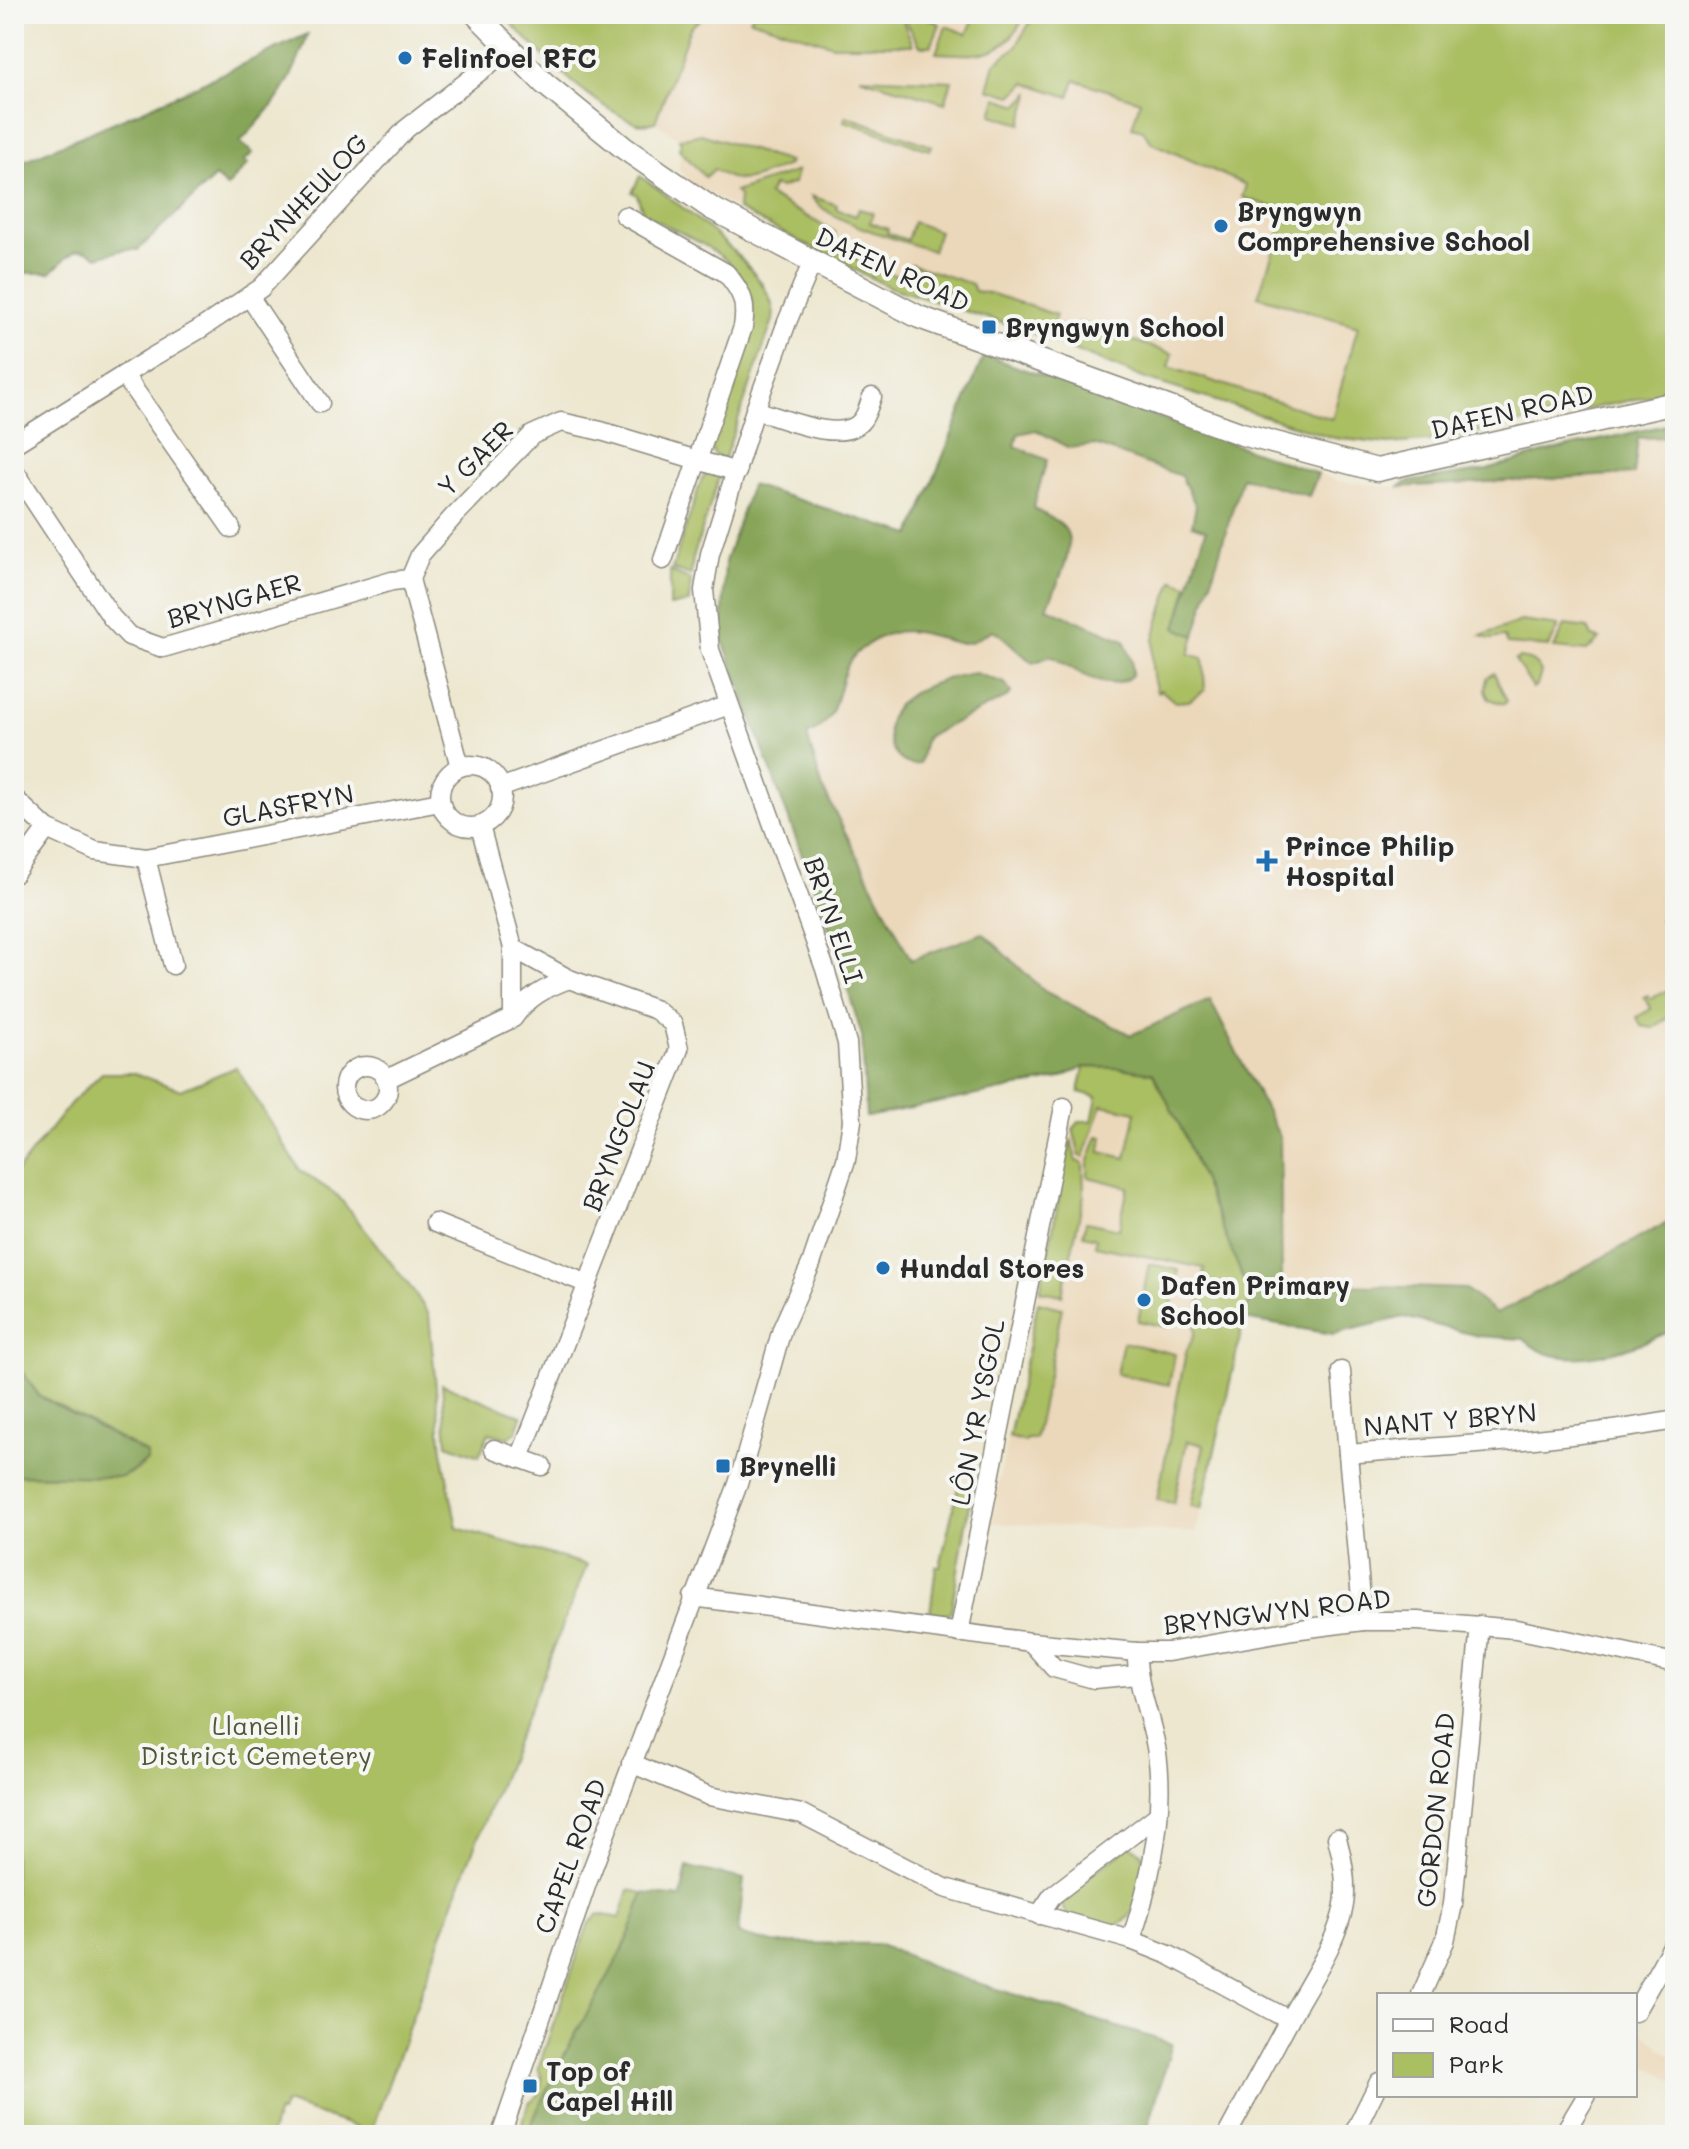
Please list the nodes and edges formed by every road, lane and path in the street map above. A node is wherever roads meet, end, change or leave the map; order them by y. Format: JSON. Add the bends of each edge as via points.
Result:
{"nodes":[{"id":1,"x":476,"y":14,"type":"edge"},
{"id":2,"x":510,"y":48,"type":"junction"},
{"id":3,"x":625,"y":216,"type":"dead end"},
{"id":4,"x":812,"y":263,"type":"junction"},
{"id":5,"x":249,"y":296,"type":"junction"},
{"id":6,"x":124,"y":375,"type":"junction"},
{"id":7,"x":872,"y":397,"type":"dead end"},
{"id":8,"x":320,"y":403,"type":"dead end"},
{"id":9,"x":1675,"y":403,"type":"edge"},
{"id":10,"x":755,"y":410,"type":"junction"},
{"id":11,"x":14,"y":444,"type":"edge"},
{"id":12,"x":697,"y":460,"type":"junction"},
{"id":13,"x":14,"y":470,"type":"edge"},
{"id":14,"x":737,"y":472,"type":"junction"},
{"id":15,"x":231,"y":528,"type":"dead end"},
{"id":16,"x":663,"y":560,"type":"dead end"},
{"id":17,"x":410,"y":579,"type":"junction"},
{"id":18,"x":729,"y":705,"type":"junction"},
{"id":19,"x":460,"y":767,"type":"junction"},
{"id":20,"x":500,"y":788,"type":"junction"},
{"id":21,"x":14,"y":798,"type":"edge"},
{"id":22,"x":440,"y":802,"type":"junction"},
{"id":23,"x":480,"y":826,"type":"junction"},
{"id":24,"x":47,"y":829,"type":"junction"},
{"id":25,"x":146,"y":858,"type":"junction"},
{"id":26,"x":14,"y":874,"type":"edge"},
{"id":27,"x":513,"y":948,"type":"junction"},
{"id":28,"x":173,"y":965,"type":"dead end"},
{"id":29,"x":569,"y":979,"type":"junction"},
{"id":30,"x":513,"y":1018,"type":"junction"},
{"id":31,"x":387,"y":1079,"type":"dead end"},
{"id":32,"x":1064,"y":1107,"type":"dead end"},
{"id":33,"x":435,"y":1223,"type":"dead end"},
{"id":34,"x":588,"y":1284,"type":"junction"},
{"id":35,"x":1341,"y":1371,"type":"dead end"},
{"id":36,"x":1675,"y":1420,"type":"edge"},
{"id":37,"x":494,"y":1449,"type":"dead end"},
{"id":38,"x":1348,"y":1454,"type":"junction"},
{"id":39,"x":520,"y":1458,"type":"junction"},
{"id":40,"x":542,"y":1466,"type":"dead end"},
{"id":41,"x":693,"y":1597,"type":"junction"},
{"id":42,"x":1363,"y":1621,"type":"junction"},
{"id":43,"x":1480,"y":1625,"type":"junction"},
{"id":44,"x":959,"y":1633,"type":"junction"},
{"id":45,"x":1031,"y":1642,"type":"junction"},
{"id":46,"x":1137,"y":1652,"type":"junction"},
{"id":47,"x":1675,"y":1663,"type":"edge"},
{"id":48,"x":1137,"y":1675,"type":"junction"},
{"id":49,"x":631,"y":1763,"type":"junction"},
{"id":50,"x":1158,"y":1815,"type":"junction"},
{"id":51,"x":1337,"y":1838,"type":"dead end"},
{"id":52,"x":1039,"y":1915,"type":"junction"},
{"id":53,"x":1131,"y":1940,"type":"junction"},
{"id":54,"x":1675,"y":1941,"type":"edge"},
{"id":55,"x":1422,"y":1993,"type":"edge"},
{"id":56,"x":1637,"y":2008,"type":"edge"},
{"id":57,"x":1289,"y":2020,"type":"junction"},
{"id":58,"x":1377,"y":2087,"type":"edge"},
{"id":59,"x":1586,"y":2097,"type":"edge"},
{"id":60,"x":1357,"y":2134,"type":"edge"},
{"id":61,"x":501,"y":2135,"type":"edge"},
{"id":62,"x":1227,"y":2135,"type":"edge"},
{"id":63,"x":1563,"y":2135,"type":"edge"}],
"edges":[{"from":1,"to":2,"type":"street","name":"DAFEN ROAD"},
{"from":2,"to":4,"type":"street","name":"DAFEN ROAD","via":[[624,148],[711,208]]},
{"from":2,"to":5,"type":"street","name":"BRYNHEULOG","via":[[406,129]]},
{"from":3,"to":12,"type":"street","via":[[726,273],[746,308]]},
{"from":4,"to":9,"type":"street","name":"DAFEN ROAD","via":[[919,317],[1242,434],[1377,470]]},
{"from":4,"to":10,"type":"street","name":"BRYN ELLI"},
{"from":5,"to":6,"type":"street","name":"BRYNHEULOG"},
{"from":5,"to":8,"type":"street"},
{"from":6,"to":11,"type":"street","name":"BRYNHEULOG"},
{"from":6,"to":15,"type":"street"},
{"from":7,"to":10,"type":"street","via":[[862,422],[845,432]]},
{"from":10,"to":14,"type":"street","name":"BRYN ELLI"},
{"from":12,"to":14,"type":"street","name":"Y GAER"},
{"from":12,"to":16,"type":"street"},
{"from":12,"to":17,"type":"street","name":"Y GAER","via":[[561,422],[532,435],[453,517],[420,555]]},
{"from":13,"to":17,"type":"street","name":"BRYNGAER","via":[[112,618],[129,636],[163,648]]},
{"from":14,"to":18,"type":"street","name":"BRYN ELLI","via":[[704,590],[710,650]]},
{"from":17,"to":19,"type":"street"},
{"from":18,"to":20,"type":"street"},
{"from":18,"to":41,"type":"street","name":"BRYN ELLI","via":[[847,1043],[852,1121],[835,1198],[782,1329],[748,1454]]},
{"from":19,"to":20,"type":"street","via":[[480,766]]},
{"from":19,"to":22,"type":"street","via":[[444,781]]},
{"from":20,"to":23,"type":"street","via":[[497,813]]},
{"from":21,"to":24,"type":"street"},
{"from":22,"to":23,"type":"street","via":[[455,823]]},
{"from":22,"to":25,"type":"street","name":"GLASFRYN"},
{"from":23,"to":27,"type":"street"},
{"from":24,"to":25,"type":"street","via":[[95,851]]},
{"from":24,"to":26,"type":"street"},
{"from":25,"to":28,"type":"street"},
{"from":27,"to":29,"type":"street","name":"BRYNGOLAU"},
{"from":27,"to":30,"type":"street"},
{"from":29,"to":30,"type":"street","via":[[524,1002]]},
{"from":29,"to":34,"type":"street","name":"BRYNGOLAU","via":[[656,1010],[673,1024],[679,1049]]},
{"from":30,"to":31,"type":"street"},
{"from":32,"to":44,"type":"street","name":"LÔN YR YSGOL"},
{"from":33,"to":34,"type":"street"},
{"from":34,"to":39,"type":"street","name":"BRYNGOLAU"},
{"from":35,"to":38,"type":"street","name":"NANT Y BRYN"},
{"from":36,"to":38,"type":"street","name":"NANT Y BRYN"},
{"from":37,"to":39,"type":"street"},
{"from":38,"to":42,"type":"street","name":"NANT Y BRYN"},
{"from":39,"to":40,"type":"street"},
{"from":41,"to":44,"type":"street","name":"BRYNGWYN ROAD"},
{"from":41,"to":49,"type":"street","name":"CAPEL ROAD"},
{"from":42,"to":43,"type":"street","name":"BRYNGWYN ROAD"},
{"from":42,"to":46,"type":"street","name":"BRYNGWYN ROAD","via":[[1168,1652]]},
{"from":43,"to":47,"type":"street","name":"BRYNGWYN ROAD"},
{"from":43,"to":55,"type":"street","name":"GORDON ROAD","via":[[1453,1904],[1445,1941]]},
{"from":44,"to":45,"type":"street","name":"BRYNGWYN ROAD"},
{"from":45,"to":46,"type":"street","name":"BRYNGWYN ROAD"},
{"from":45,"to":48,"type":"street","via":[[1054,1668],[1094,1679]]},
{"from":46,"to":48,"type":"street"},
{"from":48,"to":50,"type":"street","via":[[1156,1747]]},
{"from":49,"to":52,"type":"street","via":[[709,1796],[802,1814],[945,1888]]},
{"from":49,"to":61,"type":"street","name":"CAPEL ROAD"},
{"from":50,"to":52,"type":"street","via":[[1052,1896]]},
{"from":50,"to":53,"type":"street","via":[[1146,1893]]},
{"from":51,"to":57,"type":"street","via":[[1346,1897],[1339,1926]]},
{"from":52,"to":53,"type":"street"},
{"from":53,"to":57,"type":"street"},
{"from":54,"to":56,"type":"street"},
{"from":57,"to":62,"type":"street"},
{"from":58,"to":60,"type":"street"},
{"from":59,"to":63,"type":"street"}]}
